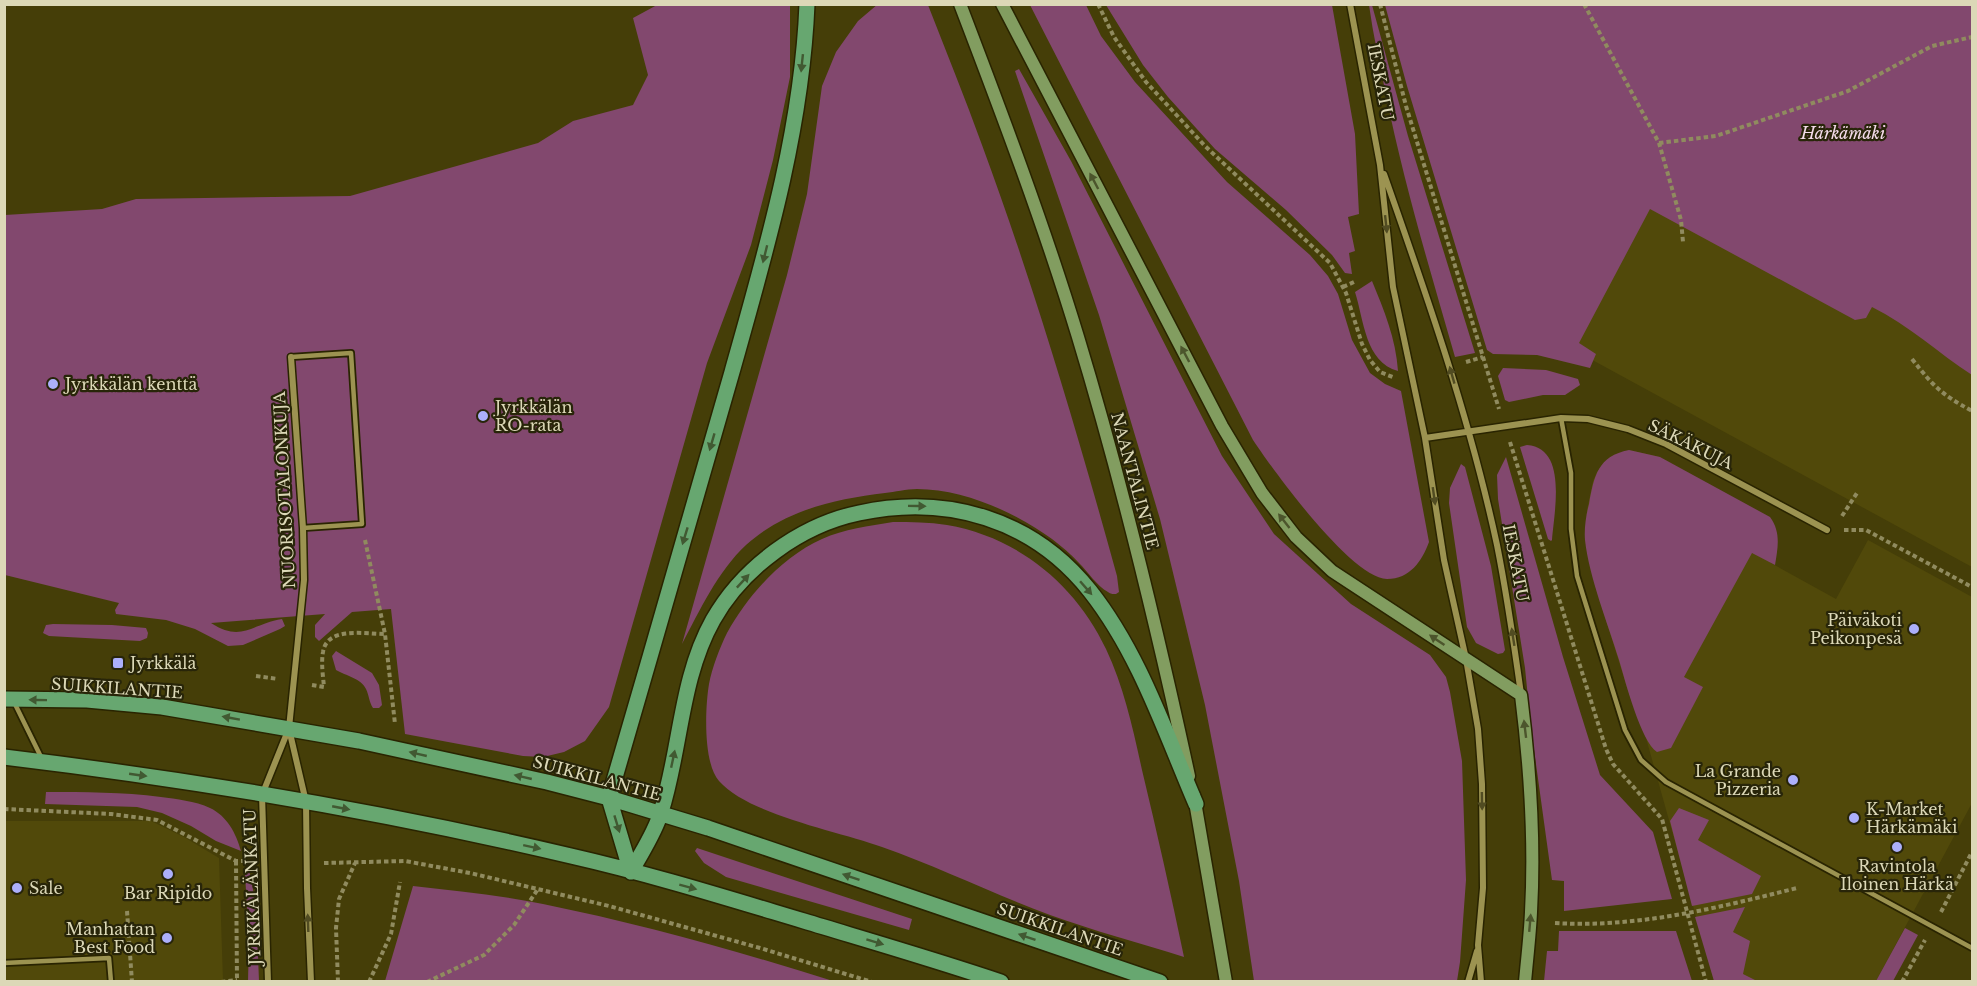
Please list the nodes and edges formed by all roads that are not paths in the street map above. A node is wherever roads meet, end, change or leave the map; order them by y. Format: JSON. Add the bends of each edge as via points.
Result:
{"nodes":[{"id":1,"x":807,"y":4,"type":"edge"},
{"id":2,"x":960,"y":4,"type":"edge"},
{"id":3,"x":1002,"y":4,"type":"edge"},
{"id":4,"x":1350,"y":4,"type":"edge"},
{"id":5,"x":1380,"y":165,"type":"junction"},
{"id":6,"x":291,"y":357,"type":"joint"},
{"id":7,"x":1561,"y":418,"type":"junction"},
{"id":8,"x":1468,"y":431,"type":"junction"},
{"id":9,"x":1425,"y":438,"type":"junction"},
{"id":10,"x":303,"y":528,"type":"junction"},
{"id":11,"x":1827,"y":530,"type":"dead end"},
{"id":12,"x":1466,"y":659,"type":"junction"},
{"id":13,"x":1521,"y":695,"type":"junction"},
{"id":14,"x":9,"y":698,"type":"edge"},
{"id":15,"x":289,"y":728,"type":"junction"},
{"id":16,"x":4,"y":757,"type":"edge"},
{"id":17,"x":43,"y":762,"type":"junction"},
{"id":18,"x":262,"y":795,"type":"junction"},
{"id":19,"x":609,"y":798,"type":"junction"},
{"id":20,"x":306,"y":802,"type":"junction"},
{"id":21,"x":1196,"y":804,"type":"junction"},
{"id":22,"x":661,"y":814,"type":"junction"},
{"id":23,"x":631,"y":872,"type":"junction"},
{"id":24,"x":1478,"y":945,"type":"junction"},
{"id":25,"x":1972,"y":948,"type":"edge"},
{"id":26,"x":4,"y":963,"type":"edge"},
{"id":27,"x":111,"y":981,"type":"edge"},
{"id":28,"x":268,"y":981,"type":"edge"},
{"id":29,"x":311,"y":981,"type":"edge"},
{"id":30,"x":1000,"y":981,"type":"edge"},
{"id":31,"x":1160,"y":981,"type":"edge"},
{"id":32,"x":1226,"y":981,"type":"edge"},
{"id":33,"x":1468,"y":981,"type":"edge"},
{"id":34,"x":1481,"y":981,"type":"edge"},
{"id":35,"x":1525,"y":981,"type":"edge"}],
"edges":[{"from":1,"to":19,"type":"main road","one_way":true,"via":[[797,113],[780,197]]},
{"from":2,"to":21,"type":"main road","name":"NAANTALINTIE","via":[[1036,209],[1078,337],[1158,629]]},
{"from":12,"to":3,"type":"main road","one_way":true,"via":[[1332,571],[1296,537],[1262,494],[1217,416]]},
{"from":4,"to":5,"type":"street","name":"IESKATU"},
{"from":8,"to":5,"type":"street","name":"IESKATU","one_way":true},
{"from":5,"to":9,"type":"street","name":"IESKATU","one_way":true,"via":[[1393,287]]},
{"from":6,"to":10,"type":"street","name":"NUORISOTALONKUJA"},
{"from":6,"to":10,"type":"lane","via":[[351,354],[362,524]]},
{"from":7,"to":8,"type":"street","name":"SÄKÄKUJA"},
{"from":7,"to":11,"type":"street","name":"SÄKÄKUJA","via":[[1588,419],[1666,444]]},
{"from":7,"to":25,"type":"lane","via":[[1571,473],[1571,529],[1577,576],[1625,729],[1641,760],[1666,782]]},
{"from":8,"to":9,"type":"street","name":"SÄKÄKUJA"},
{"from":13,"to":8,"type":"street","name":"IESKATU","one_way":true,"via":[[1496,543]]},
{"from":9,"to":12,"type":"street","name":"IESKATU","one_way":true,"via":[[1444,560]]},
{"from":10,"to":15,"type":"street","name":"NUORISOTALONKUJA","via":[[304,580]]},
{"from":12,"to":13,"type":"main road"},
{"from":12,"to":24,"type":"street","name":"IESKATU","one_way":true,"via":[[1478,729],[1482,784],[1483,888]]},
{"from":35,"to":13,"type":"main road","name":"IESKATU","one_way":true,"via":[[1531,914],[1531,824]]},
{"from":15,"to":14,"type":"main road","name":"SUIKKILANTIE","one_way":true,"via":[[162,707]]},
{"from":14,"to":17,"type":"lane"},
{"from":15,"to":18,"type":"street","name":"JYRKKÄLÄNKATU"},
{"from":19,"to":15,"type":"main road","name":"SUIKKILANTIE","one_way":true},
{"from":15,"to":20,"type":"street"},
{"from":16,"to":17,"type":"main road"},
{"from":17,"to":18,"type":"main road","one_way":true},
{"from":18,"to":20,"type":"main road"},
{"from":18,"to":28,"type":"street","name":"JYRKKÄLÄNKATU"},
{"from":19,"to":22,"type":"main road","name":"SUIKKILANTIE"},
{"from":19,"to":23,"type":"main road","one_way":true},
{"from":20,"to":23,"type":"main road","one_way":true},
{"from":29,"to":20,"type":"street","one_way":true},
{"from":22,"to":21,"type":"main road","one_way":true,"via":[[695,659],[714,619],[734,591],[759,564],[814,527],[847,515],[905,506],[962,510],[994,521],[1020,532],[1066,565],[1090,591],[1138,670]]},
{"from":21,"to":32,"type":"main road","name":"NAANTALINTIE"},
{"from":22,"to":23,"type":"main road"},
{"from":31,"to":22,"type":"main road","name":"SUIKKILANTIE","one_way":true},
{"from":23,"to":30,"type":"main road","one_way":true},
{"from":24,"to":33,"type":"street","name":"IESKATU"},
{"from":24,"to":34,"type":"street","name":"IESKATU"},
{"from":26,"to":27,"type":"lane","via":[[110,958]]}]}
